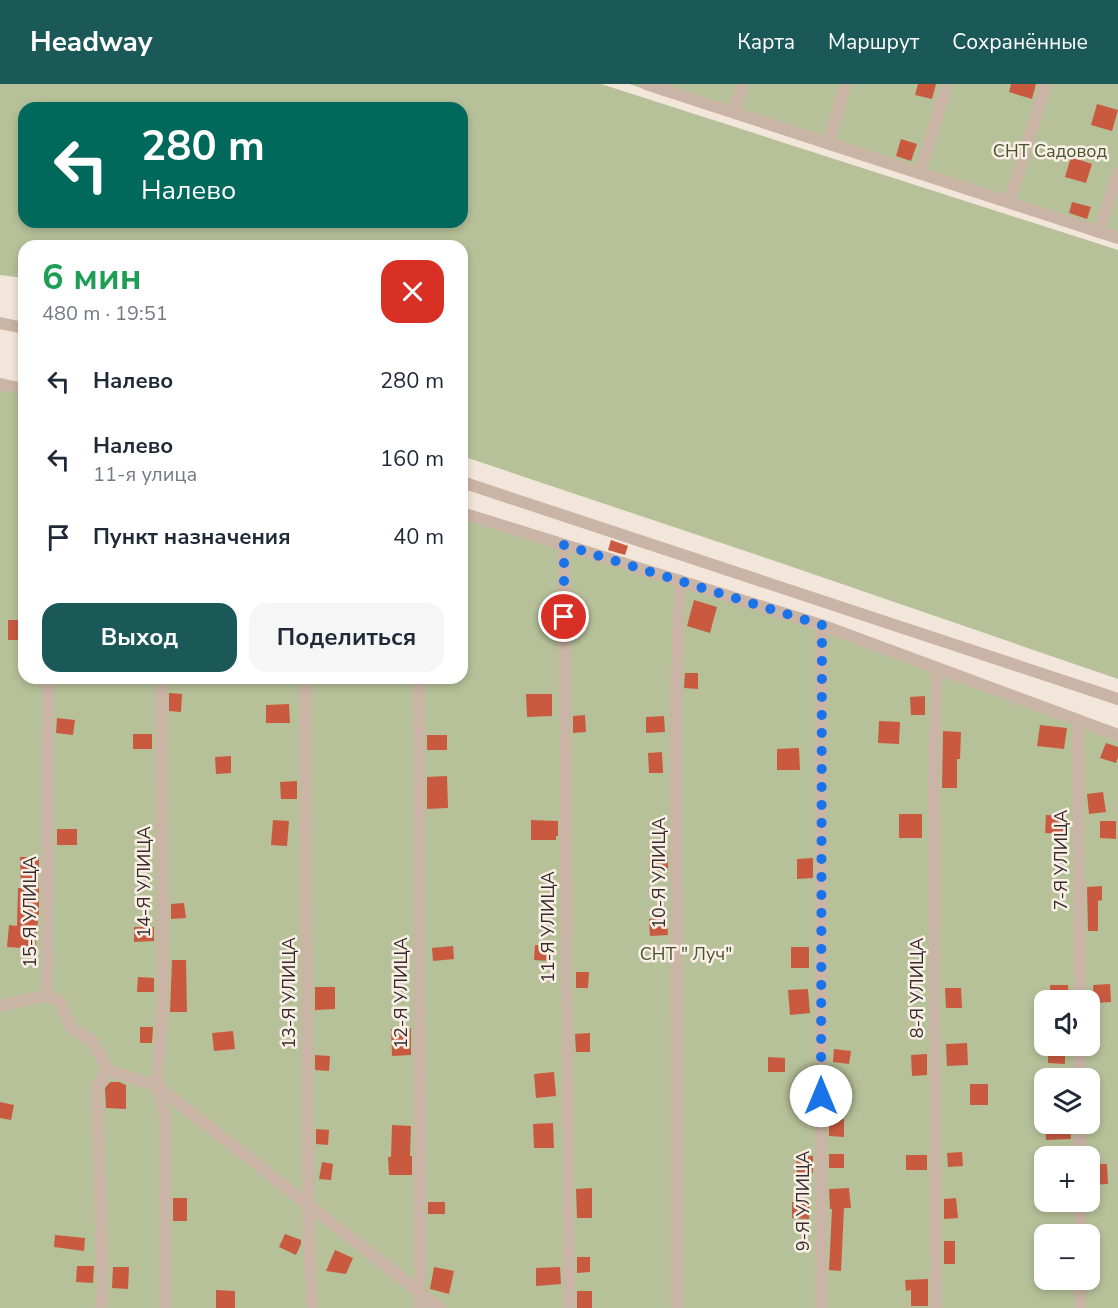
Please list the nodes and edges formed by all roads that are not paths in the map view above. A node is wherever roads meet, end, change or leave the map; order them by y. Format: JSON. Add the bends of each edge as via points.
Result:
{"nodes":[{"id":1,"x":646,"y":84,"type":"edge"},
{"id":2,"x":743,"y":84,"type":"edge"},
{"id":3,"x":846,"y":84,"type":"edge"},
{"id":4,"x":947,"y":84,"type":"edge"},
{"id":5,"x":1046,"y":84,"type":"edge"},
{"id":6,"x":734,"y":112,"type":"junction"},
{"id":7,"x":828,"y":143,"type":"junction"},
{"id":8,"x":920,"y":173,"type":"junction"},
{"id":9,"x":1118,"y":173,"type":"edge"},
{"id":10,"x":1009,"y":202,"type":"junction"},
{"id":11,"x":1099,"y":232,"type":"junction"},
{"id":12,"x":1118,"y":238,"type":"edge"},
{"id":13,"x":0,"y":323,"type":"edge"},
{"id":14,"x":18,"y":327,"type":"edge"},
{"id":15,"x":0,"y":384,"type":"edge"},
{"id":16,"x":18,"y":388,"type":"edge"},
{"id":17,"x":468,"y":484,"type":"edge"},
{"id":18,"x":468,"y":515,"type":"edge"},
{"id":19,"x":564,"y":545,"type":"junction"},
{"id":20,"x":680,"y":581,"type":"junction"},
{"id":21,"x":822,"y":625,"type":"junction"},
{"id":22,"x":937,"y":668,"type":"junction"},
{"id":23,"x":48,"y":684,"type":"edge"},
{"id":24,"x":161,"y":684,"type":"edge"},
{"id":25,"x":305,"y":684,"type":"edge"},
{"id":26,"x":419,"y":684,"type":"edge"},
{"id":27,"x":1118,"y":699,"type":"edge"},
{"id":28,"x":1078,"y":720,"type":"junction"},
{"id":29,"x":1118,"y":735,"type":"edge"},
{"id":30,"x":1080,"y":990,"type":"edge"},
{"id":31,"x":47,"y":995,"type":"junction"},
{"id":32,"x":0,"y":1006,"type":"edge"},
{"id":33,"x":108,"y":1070,"type":"junction"},
{"id":34,"x":157,"y":1086,"type":"junction"},
{"id":35,"x":308,"y":1204,"type":"junction"},
{"id":36,"x":1080,"y":1290,"type":"edge"},
{"id":37,"x":420,"y":1292,"type":"junction"},
{"id":38,"x":101,"y":1308,"type":"edge"},
{"id":39,"x":165,"y":1308,"type":"edge"},
{"id":40,"x":312,"y":1308,"type":"edge"},
{"id":41,"x":420,"y":1308,"type":"edge"},
{"id":42,"x":440,"y":1308,"type":"edge"},
{"id":43,"x":569,"y":1308,"type":"edge"},
{"id":44,"x":677,"y":1308,"type":"edge"},
{"id":45,"x":821,"y":1308,"type":"edge"},
{"id":46,"x":936,"y":1308,"type":"edge"},
{"id":47,"x":1080,"y":1308,"type":"edge"}],
"edges":[{"from":1,"to":6,"type":"street"},
{"from":2,"to":6,"type":"street"},
{"from":3,"to":7,"type":"street"},
{"from":4,"to":8,"type":"street"},
{"from":5,"to":10,"type":"street"},
{"from":6,"to":7,"type":"street"},
{"from":7,"to":8,"type":"street"},
{"from":8,"to":10,"type":"street"},
{"from":9,"to":11,"type":"street"},
{"from":10,"to":11,"type":"street"},
{"from":11,"to":12,"type":"street"},
{"from":13,"to":14,"type":"street"},
{"from":15,"to":16,"type":"street"},
{"from":17,"to":27,"type":"street"},
{"from":18,"to":19,"type":"street"},
{"from":19,"to":20,"type":"street"},
{"from":19,"to":43,"type":"street","name":"11-Я УЛИЦА"},
{"from":20,"to":21,"type":"street"},
{"from":20,"to":44,"type":"street","name":"10-Я УЛИЦА","via":[[676,693]]},
{"from":21,"to":22,"type":"street"},
{"from":21,"to":45,"type":"street","name":"9-Я УЛИЦА"},
{"from":22,"to":28,"type":"street"},
{"from":22,"to":46,"type":"street","name":"8-Я УЛИЦА"},
{"from":23,"to":31,"type":"street","name":"15-Я УЛИЦА"},
{"from":24,"to":34,"type":"street","name":"14-Я УЛИЦА","via":[[163,1000]]},
{"from":25,"to":35,"type":"street","name":"13-Я УЛИЦА"},
{"from":26,"to":37,"type":"street","name":"12-Я УЛИЦА"},
{"from":28,"to":29,"type":"street"},
{"from":28,"to":30,"type":"street","name":"7-Я УЛИЦА"},
{"from":31,"to":32,"type":"street"},
{"from":31,"to":33,"type":"street","via":[[60,1002],[71,1028],[92,1041]]},
{"from":33,"to":34,"type":"street"},
{"from":33,"to":38,"type":"street","via":[[97,1086]]},
{"from":34,"to":35,"type":"street"},
{"from":34,"to":39,"type":"street","name":"14-Я УЛИЦА","via":[[165,1114]]},
{"from":35,"to":37,"type":"street"},
{"from":35,"to":40,"type":"street","name":"13-Я УЛИЦА"},
{"from":36,"to":47,"type":"street"},
{"from":37,"to":41,"type":"street","name":"12-Я УЛИЦА"},
{"from":37,"to":42,"type":"street"}]}
